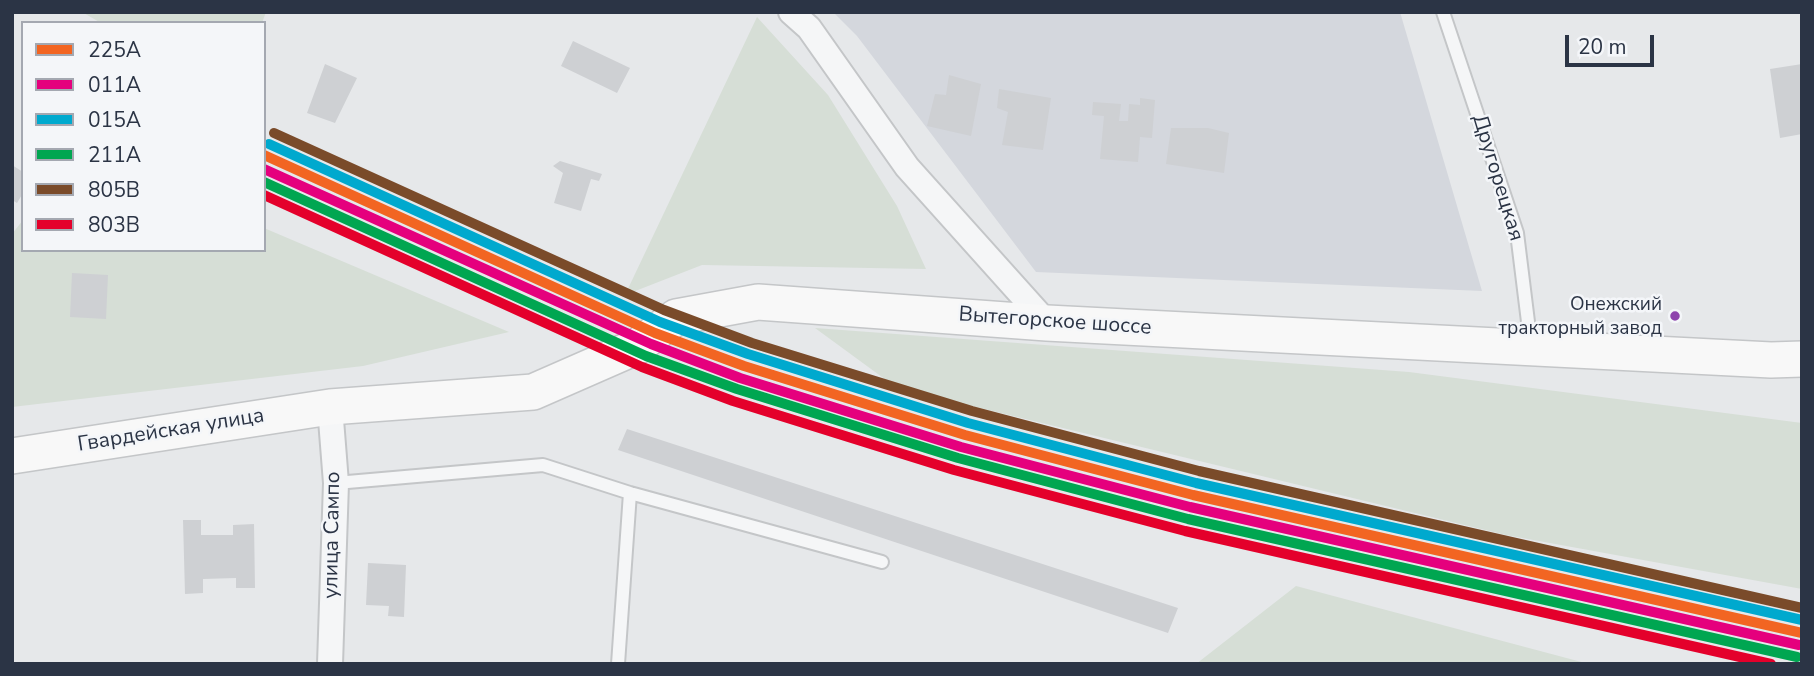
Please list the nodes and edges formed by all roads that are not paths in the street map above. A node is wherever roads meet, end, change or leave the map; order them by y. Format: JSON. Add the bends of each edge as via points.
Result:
{"nodes":[{"id":1,"x":791,"y":12,"type":"edge"},
{"id":2,"x":1443,"y":12,"type":"edge"},
{"id":3,"x":1047,"y":323,"type":"junction"},
{"id":4,"x":1531,"y":349,"type":"junction"},
{"id":5,"x":1802,"y":359,"type":"edge"},
{"id":6,"x":330,"y":407,"type":"junction"},
{"id":7,"x":12,"y":456,"type":"edge"},
{"id":8,"x":336,"y":483,"type":"junction"},
{"id":9,"x":630,"y":493,"type":"junction"},
{"id":10,"x":882,"y":562,"type":"dead end"},
{"id":11,"x":330,"y":664,"type":"edge"},
{"id":12,"x":618,"y":664,"type":"edge"}],
"edges":[{"from":1,"to":3,"type":"street","via":[[809,28],[907,167]]},
{"from":2,"to":4,"type":"lane","name":"Другорецкая","via":[[1517,233]]},
{"from":3,"to":4,"type":"main road","name":"Вытегорское шоссе"},
{"from":3,"to":6,"type":"main road","name":"Вытегорское шоссе","via":[[758,302],[676,317],[638,346],[533,392]]},
{"from":4,"to":5,"type":"main road","name":"Вытегорское шоссе"},
{"from":6,"to":7,"type":"main road","name":"Гвардейская улица"},
{"from":6,"to":8,"type":"street","name":"улица Сампо"},
{"from":8,"to":9,"type":"lane","via":[[543,465]]},
{"from":8,"to":11,"type":"street","name":"улица Сампо"},
{"from":9,"to":10,"type":"lane"},
{"from":9,"to":12,"type":"lane"}]}
